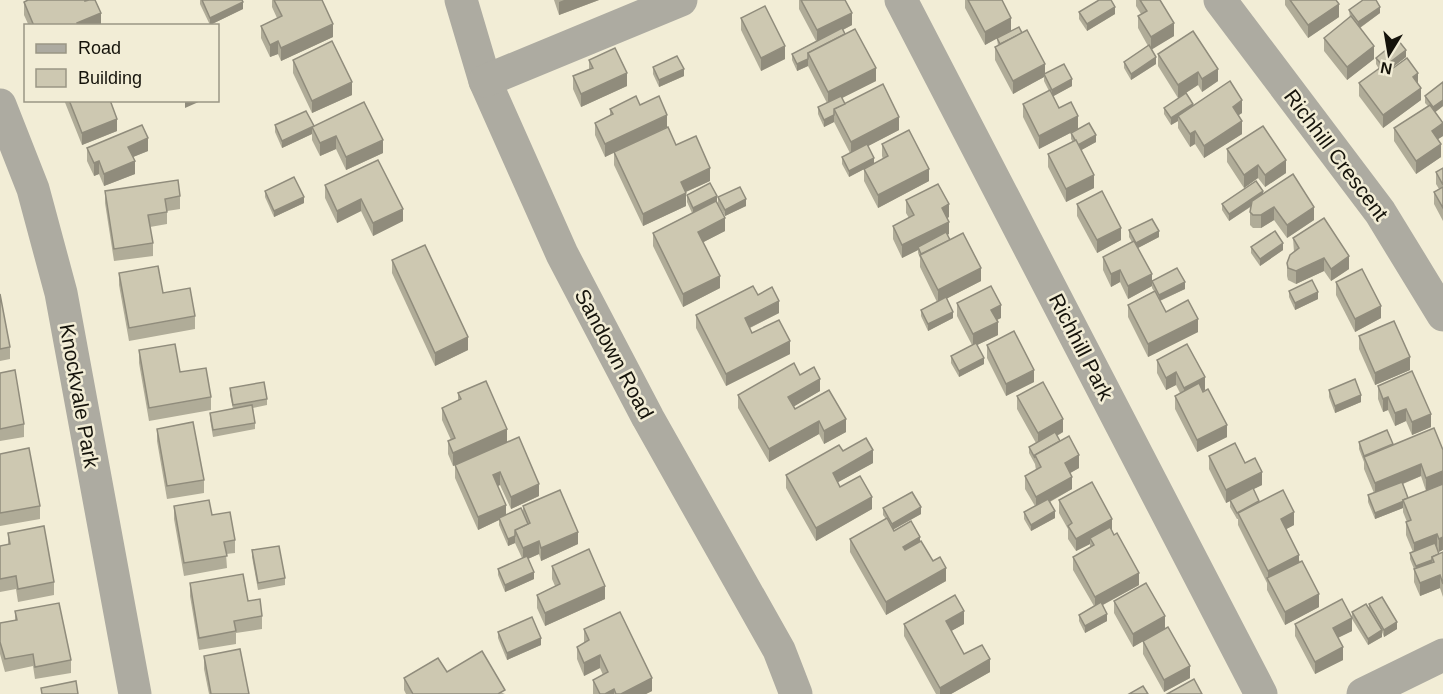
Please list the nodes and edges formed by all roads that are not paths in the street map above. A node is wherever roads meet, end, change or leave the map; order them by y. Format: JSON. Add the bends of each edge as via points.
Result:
{"nodes":[{"id":1,"x":461,"y":0,"type":"edge"},
{"id":2,"x":681,"y":0,"type":"edge"},
{"id":3,"x":901,"y":0,"type":"edge"},
{"id":4,"x":1220,"y":0,"type":"edge"},
{"id":5,"x":485,"y":81,"type":"junction"},
{"id":6,"x":0,"y":105,"type":"edge"},
{"id":7,"x":1443,"y":315,"type":"edge"},
{"id":8,"x":1443,"y":655,"type":"edge"},
{"id":9,"x":135,"y":694,"type":"edge"},
{"id":10,"x":796,"y":694,"type":"edge"},
{"id":11,"x":1261,"y":694,"type":"edge"},
{"id":12,"x":1363,"y":694,"type":"edge"}],
"edges":[{"from":1,"to":5,"type":"street","name":"Sandown Road"},
{"from":2,"to":5,"type":"street"},
{"from":3,"to":11,"type":"street","name":"Richhill Park"},
{"from":4,"to":7,"type":"street","name":"Richhill Crescent","via":[[1380,212]]},
{"from":5,"to":10,"type":"street","name":"Sandown Road","via":[[562,254],[648,418],[779,650]]},
{"from":6,"to":9,"type":"street","name":"Knockvale Park","via":[[33,189],[61,293]]},
{"from":8,"to":12,"type":"street"}]}
